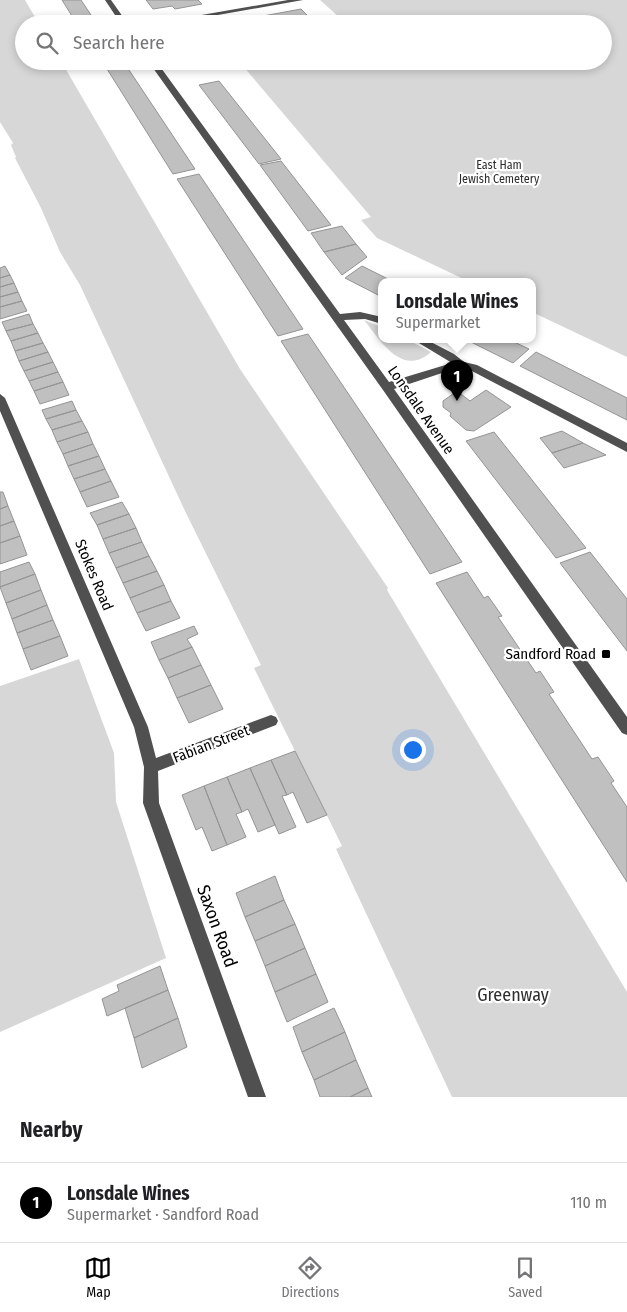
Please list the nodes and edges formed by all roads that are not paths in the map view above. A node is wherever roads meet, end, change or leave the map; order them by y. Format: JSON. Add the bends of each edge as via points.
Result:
{"nodes":[{"id":1,"x":108,"y":0,"type":"edge"},
{"id":2,"x":298,"y":0,"type":"edge"},
{"id":3,"x":119,"y":15,"type":"edge"},
{"id":4,"x":195,"y":15,"type":"edge"},
{"id":5,"x":158,"y":70,"type":"edge"},
{"id":6,"x":337,"y":318,"type":"junction"},
{"id":7,"x":378,"y":319,"type":"edge"},
{"id":8,"x":425,"y":343,"type":"edge"},
{"id":9,"x":461,"y":365,"type":"junction"},
{"id":10,"x":387,"y":386,"type":"junction"},
{"id":11,"x":0,"y":398,"type":"edge"},
{"id":12,"x":627,"y":448,"type":"edge"},
{"id":13,"x":270,"y":721,"type":"dead end"},
{"id":14,"x":627,"y":729,"type":"edge"},
{"id":15,"x":151,"y":767,"type":"junction"},
{"id":16,"x":258,"y":1097,"type":"edge"}],
"edges":[{"from":1,"to":3,"type":"street"},
{"from":2,"to":4,"type":"street"},
{"from":5,"to":6,"type":"street","name":"Lonsdale Avenue"},
{"from":6,"to":7,"type":"street","via":[[358,314]]},
{"from":6,"to":10,"type":"street","name":"Lonsdale Avenue"},
{"from":8,"to":9,"type":"street"},
{"from":9,"to":10,"type":"street"},
{"from":9,"to":12,"type":"street","via":[[473,367]]},
{"from":10,"to":14,"type":"street","name":"Lonsdale Avenue"},
{"from":11,"to":15,"type":"street","name":"Stokes Road","via":[[141,727]]},
{"from":13,"to":15,"type":"street","name":"Fabian Street"},
{"from":15,"to":16,"type":"street","name":"Saxon Road","via":[[151,803]]}]}
